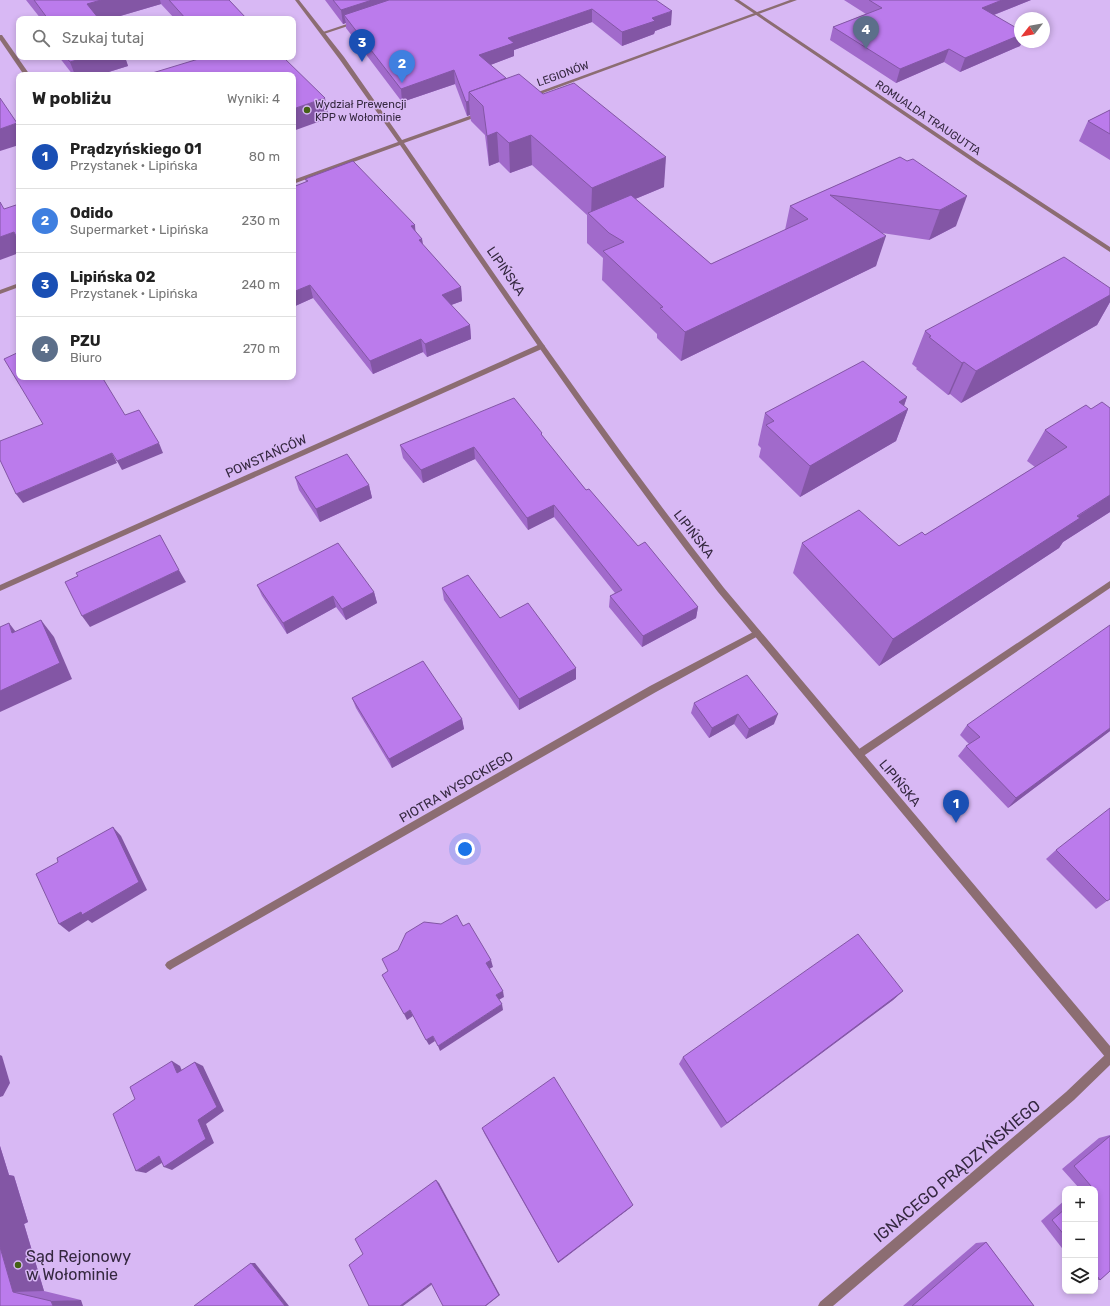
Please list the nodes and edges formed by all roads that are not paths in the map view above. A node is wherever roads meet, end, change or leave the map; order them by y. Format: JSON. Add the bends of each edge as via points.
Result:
{"nodes":[{"id":1,"x":298,"y":0,"type":"edge"},
{"id":2,"x":736,"y":0,"type":"edge"},
{"id":3,"x":795,"y":0,"type":"edge"},
{"id":4,"x":758,"y":14,"type":"junction"},
{"id":5,"x":359,"y":21,"type":"edge"},
{"id":6,"x":322,"y":33,"type":"junction"},
{"id":7,"x":0,"y":36,"type":"edge"},
{"id":8,"x":16,"y":59,"type":"edge"},
{"id":9,"x":17,"y":60,"type":"edge"},
{"id":10,"x":25,"y":72,"type":"edge"},
{"id":11,"x":529,"y":97,"type":"edge"},
{"id":12,"x":486,"y":112,"type":"edge"},
{"id":13,"x":400,"y":142,"type":"junction"},
{"id":14,"x":296,"y":181,"type":"edge"},
{"id":15,"x":1110,"y":250,"type":"edge"},
{"id":16,"x":16,"y":286,"type":"edge"},
{"id":17,"x":0,"y":292,"type":"edge"},
{"id":18,"x":542,"y":346,"type":"junction"},
{"id":19,"x":1110,"y":584,"type":"edge"},
{"id":20,"x":0,"y":588,"type":"edge"},
{"id":21,"x":757,"y":633,"type":"junction"},
{"id":22,"x":859,"y":754,"type":"junction"},
{"id":23,"x":170,"y":966,"type":"dead end"},
{"id":24,"x":1110,"y":1054,"type":"edge"},
{"id":25,"x":1110,"y":1058,"type":"edge"},
{"id":26,"x":824,"y":1306,"type":"edge"}],
"edges":[{"from":1,"to":6,"type":"street","name":"LIPIŃSKA"},
{"from":2,"to":4,"type":"street","name":"ROMUALDA TRAUGUTTA"},
{"from":3,"to":4,"type":"street","name":"LEGIONÓW"},
{"from":4,"to":11,"type":"street","name":"LEGIONÓW"},
{"from":4,"to":15,"type":"street","name":"ROMUALDA TRAUGUTTA"},
{"from":5,"to":6,"type":"street"},
{"from":6,"to":13,"type":"street","name":"LIPIŃSKA"},
{"from":7,"to":8,"type":"street"},
{"from":9,"to":10,"type":"street"},
{"from":12,"to":13,"type":"street"},
{"from":13,"to":14,"type":"street"},
{"from":13,"to":18,"type":"street","name":"LIPIŃSKA"},
{"from":16,"to":17,"type":"street"},
{"from":18,"to":20,"type":"street","name":"POWSTAŃCÓW"},
{"from":18,"to":21,"type":"street","name":"LIPIŃSKA","via":[[674,530]]},
{"from":19,"to":22,"type":"street"},
{"from":21,"to":22,"type":"street","name":"LIPIŃSKA"},
{"from":21,"to":23,"type":"street","name":"PIOTRA WYSOCKIEGO","via":[[653,689]]},
{"from":22,"to":24,"type":"street","name":"LIPIŃSKA"},
{"from":25,"to":26,"type":"street","name":"IGNACEGO PRĄDZYŃSKIEGO","via":[[1070,1096]]}]}
